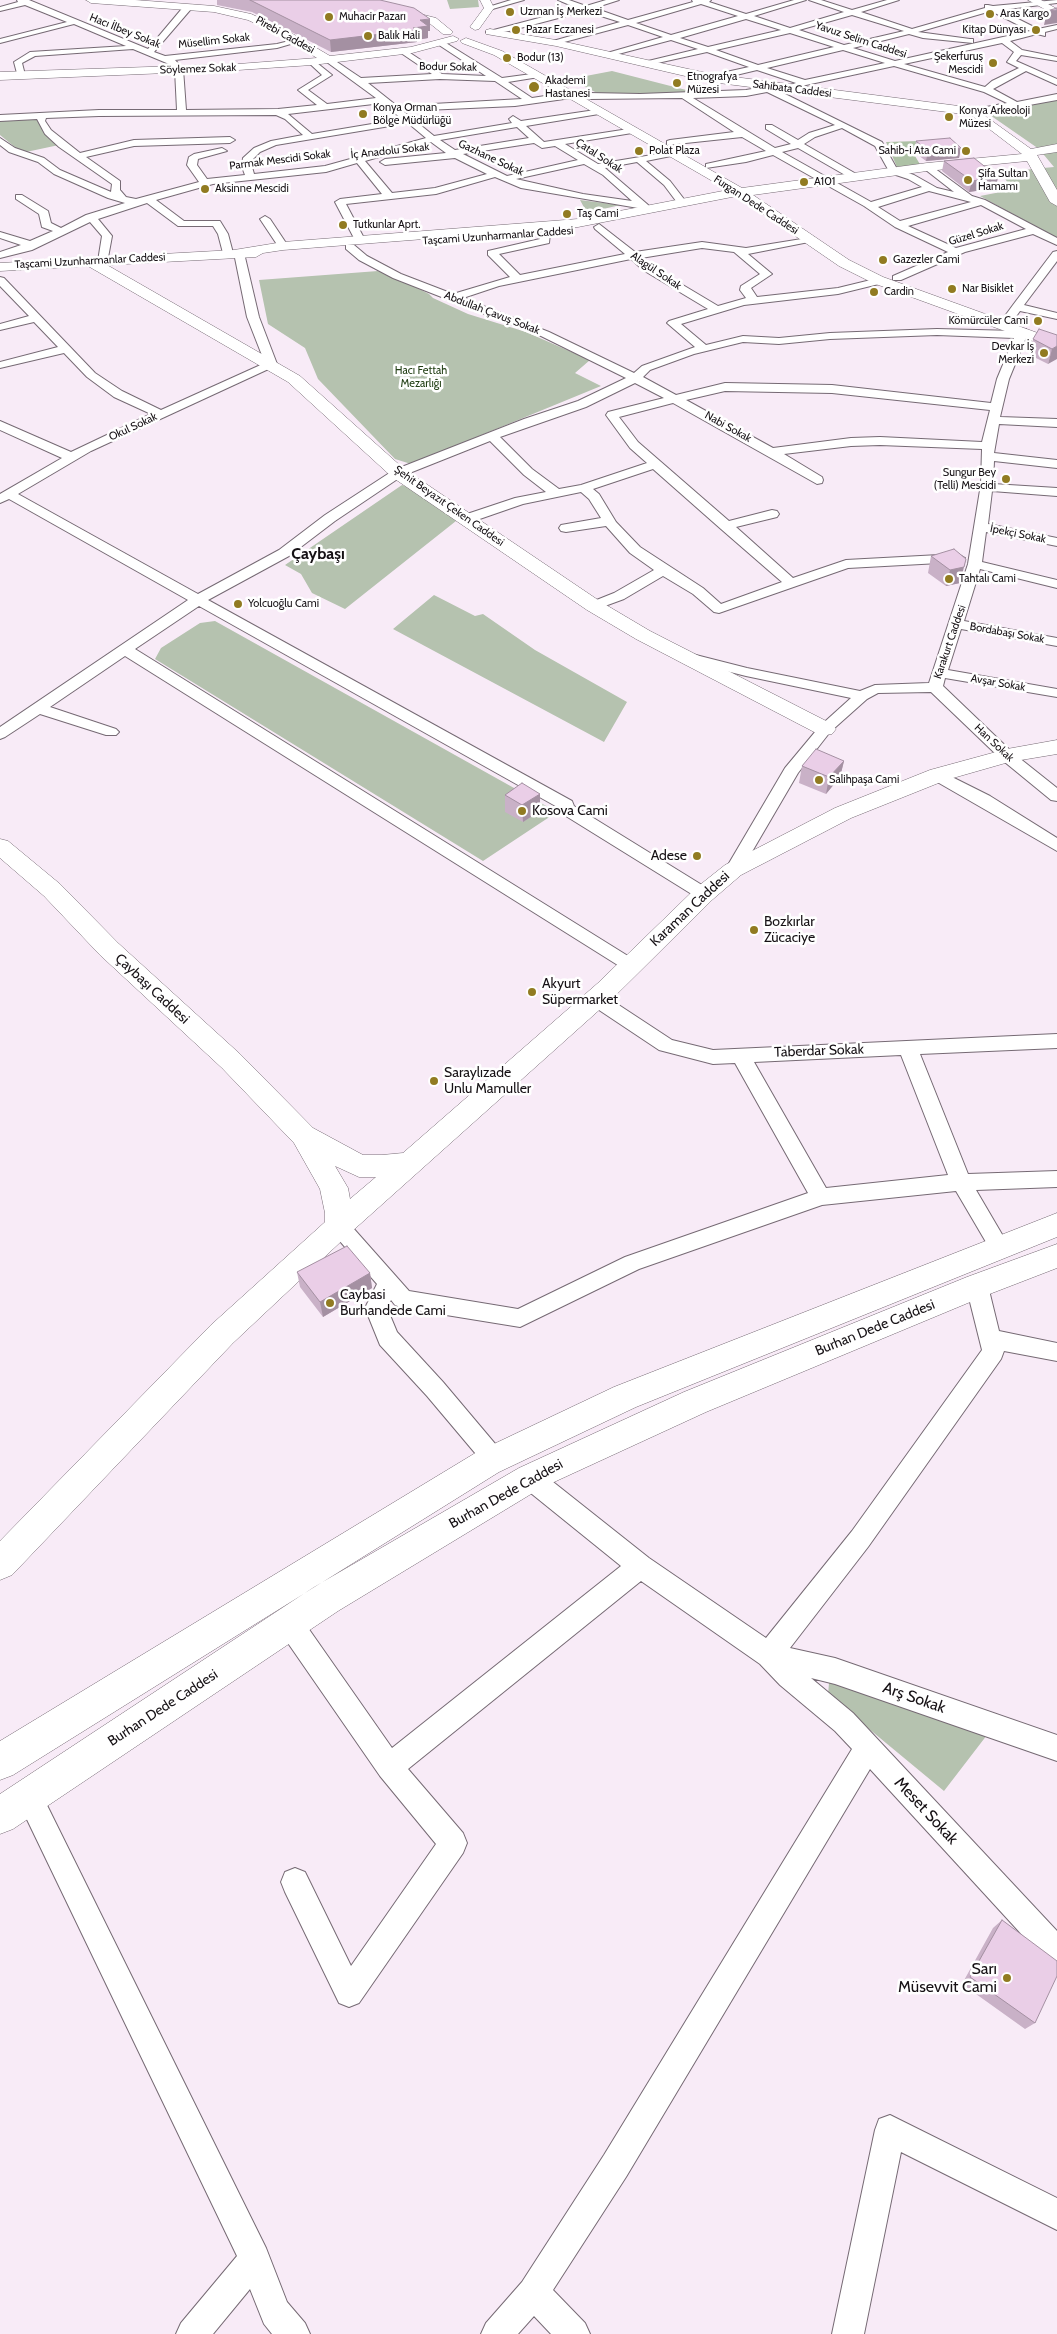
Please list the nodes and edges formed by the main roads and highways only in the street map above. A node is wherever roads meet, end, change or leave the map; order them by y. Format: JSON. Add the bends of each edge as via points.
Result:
{"nodes":[{"id":1,"x":91,"y":0,"type":"edge"},
{"id":2,"x":351,"y":0,"type":"edge"},
{"id":3,"x":373,"y":0,"type":"edge"},
{"id":4,"x":1036,"y":1,"type":"edge"},
{"id":5,"x":487,"y":4,"type":"edge"},
{"id":6,"x":1057,"y":13,"type":"edge"},
{"id":7,"x":446,"y":17,"type":"dead end"},
{"id":8,"x":467,"y":27,"type":"junction"},
{"id":9,"x":489,"y":35,"type":"junction"},
{"id":10,"x":452,"y":39,"type":"junction"},
{"id":11,"x":328,"y":60,"type":"junction"},
{"id":12,"x":0,"y":76,"type":"edge"},
{"id":13,"x":671,"y":148,"type":"junction"},
{"id":14,"x":1057,"y":148,"type":"edge"},
{"id":15,"x":1030,"y":155,"type":"junction"},
{"id":16,"x":712,"y":172,"type":"junction"},
{"id":17,"x":745,"y":193,"type":"junction"},
{"id":18,"x":698,"y":200,"type":"junction"},
{"id":19,"x":1057,"y":202,"type":"edge"},
{"id":20,"x":355,"y":243,"type":"junction"},
{"id":21,"x":234,"y":253,"type":"junction"},
{"id":22,"x":96,"y":261,"type":"junction"},
{"id":23,"x":0,"y":267,"type":"edge"},
{"id":24,"x":1057,"y":337,"type":"edge"},
{"id":25,"x":1057,"y":345,"type":"edge"},
{"id":26,"x":825,"y":728,"type":"road end"},
{"id":27,"x":1057,"y":747,"type":"edge"},
{"id":28,"x":0,"y":846,"type":"edge"},
{"id":29,"x":303,"y":1135,"type":"junction"},
{"id":30,"x":411,"y":1163,"type":"junction"},
{"id":31,"x":1057,"y":1225,"type":"edge"},
{"id":32,"x":339,"y":1226,"type":"junction"},
{"id":33,"x":1057,"y":1256,"type":"edge"},
{"id":34,"x":0,"y":1564,"type":"edge"},
{"id":35,"x":0,"y":1762,"type":"edge"},
{"id":36,"x":0,"y":1816,"type":"edge"}],
"edges":[{"from":1,"to":11,"type":"main road","name":"Pirebi Caddesi","via":[[214,9],[251,17]]},
{"from":2,"to":10,"type":"main road","name":"Furgan Dede Caddesi","via":[[432,20]]},
{"from":3,"to":7,"type":"main road"},
{"from":4,"to":6,"type":"main road"},
{"from":5,"to":8,"type":"main road"},
{"from":8,"to":9,"type":"main road"},
{"from":8,"to":10,"type":"main road"},
{"from":9,"to":10,"type":"main road"},
{"from":9,"to":13,"type":"main road","name":"Furgan Dede Caddesi"},
{"from":9,"to":15,"type":"main road","name":"Sahibata Caddesi","via":[[556,43],[711,78],[974,112]]},
{"from":10,"to":11,"type":"main road","name":"Söylemez Sokak","via":[[399,51]]},
{"from":10,"to":13,"type":"main road","name":"Furgan Dede Caddesi","via":[[498,53],[632,130]]},
{"from":11,"to":12,"type":"main road","name":"Söylemez Sokak","via":[[178,70]]},
{"from":13,"to":16,"type":"main road","name":"Furgan Dede Caddesi"},
{"from":14,"to":15,"type":"main road","name":"Taşcami Uzunharmanlar Caddesi"},
{"from":15,"to":17,"type":"main road","name":"Taşcami Uzunharmanlar Caddesi"},
{"from":15,"to":19,"type":"main road","name":"Sahibata Caddesi"},
{"from":16,"to":17,"type":"main road","name":"Furgan Dede Caddesi"},
{"from":16,"to":18,"type":"main road","via":[[718,184],[716,189]]},
{"from":17,"to":18,"type":"main road","name":"Taşcami Uzunharmanlar Caddesi"},
{"from":17,"to":20,"type":"main road","name":"Taşcami Uzunharmanlar Caddesi","via":[[600,227]]},
{"from":17,"to":24,"type":"main road","name":"Furgan Dede Caddesi","via":[[870,267]]},
{"from":17,"to":25,"type":"main road","name":"Furgan Dede Caddesi","via":[[844,263],[879,281]]},
{"from":18,"to":20,"type":"main road","name":"Taşcami Uzunharmanlar Caddesi","via":[[645,207],[561,225]]},
{"from":20,"to":21,"type":"main road","name":"Taşcami Uzunharmanlar Caddesi"},
{"from":20,"to":21,"type":"main road","name":"Taşcami Uzunharmanlar Caddesi","via":[[283,246]]},
{"from":21,"to":22,"type":"main road","name":"Taşcami Uzunharmanlar Caddesi"},
{"from":22,"to":23,"type":"main road","name":"Taşcami Uzunharmanlar Caddesi"},
{"from":22,"to":26,"type":"main road","name":"Şehit Beyazıt Çeken Caddesi","via":[[271,364],[294,380],[398,473],[594,606]]},
{"from":27,"to":30,"type":"main road","name":"Karaman Caddesi","via":[[1007,756],[938,775],[843,814],[733,870],[596,999]]},
{"from":28,"to":29,"type":"main road","name":"Çaybaşı Caddesi","via":[[52,890],[137,976],[231,1061]]},
{"from":29,"to":30,"type":"main road","via":[[359,1166]]},
{"from":29,"to":32,"type":"main road","via":[[334,1188]]},
{"from":30,"to":32,"type":"main road","name":"Karaman Caddesi"},
{"from":31,"to":35,"type":"main road","name":"Burhan Dede Caddesi","via":[[626,1397],[494,1459]]},
{"from":32,"to":34,"type":"main road","name":"Karaman Caddesi","via":[[222,1334]]},
{"from":33,"to":36,"type":"main road","name":"Burhan Dede Caddesi","via":[[695,1402],[530,1478],[326,1599]]}]}
